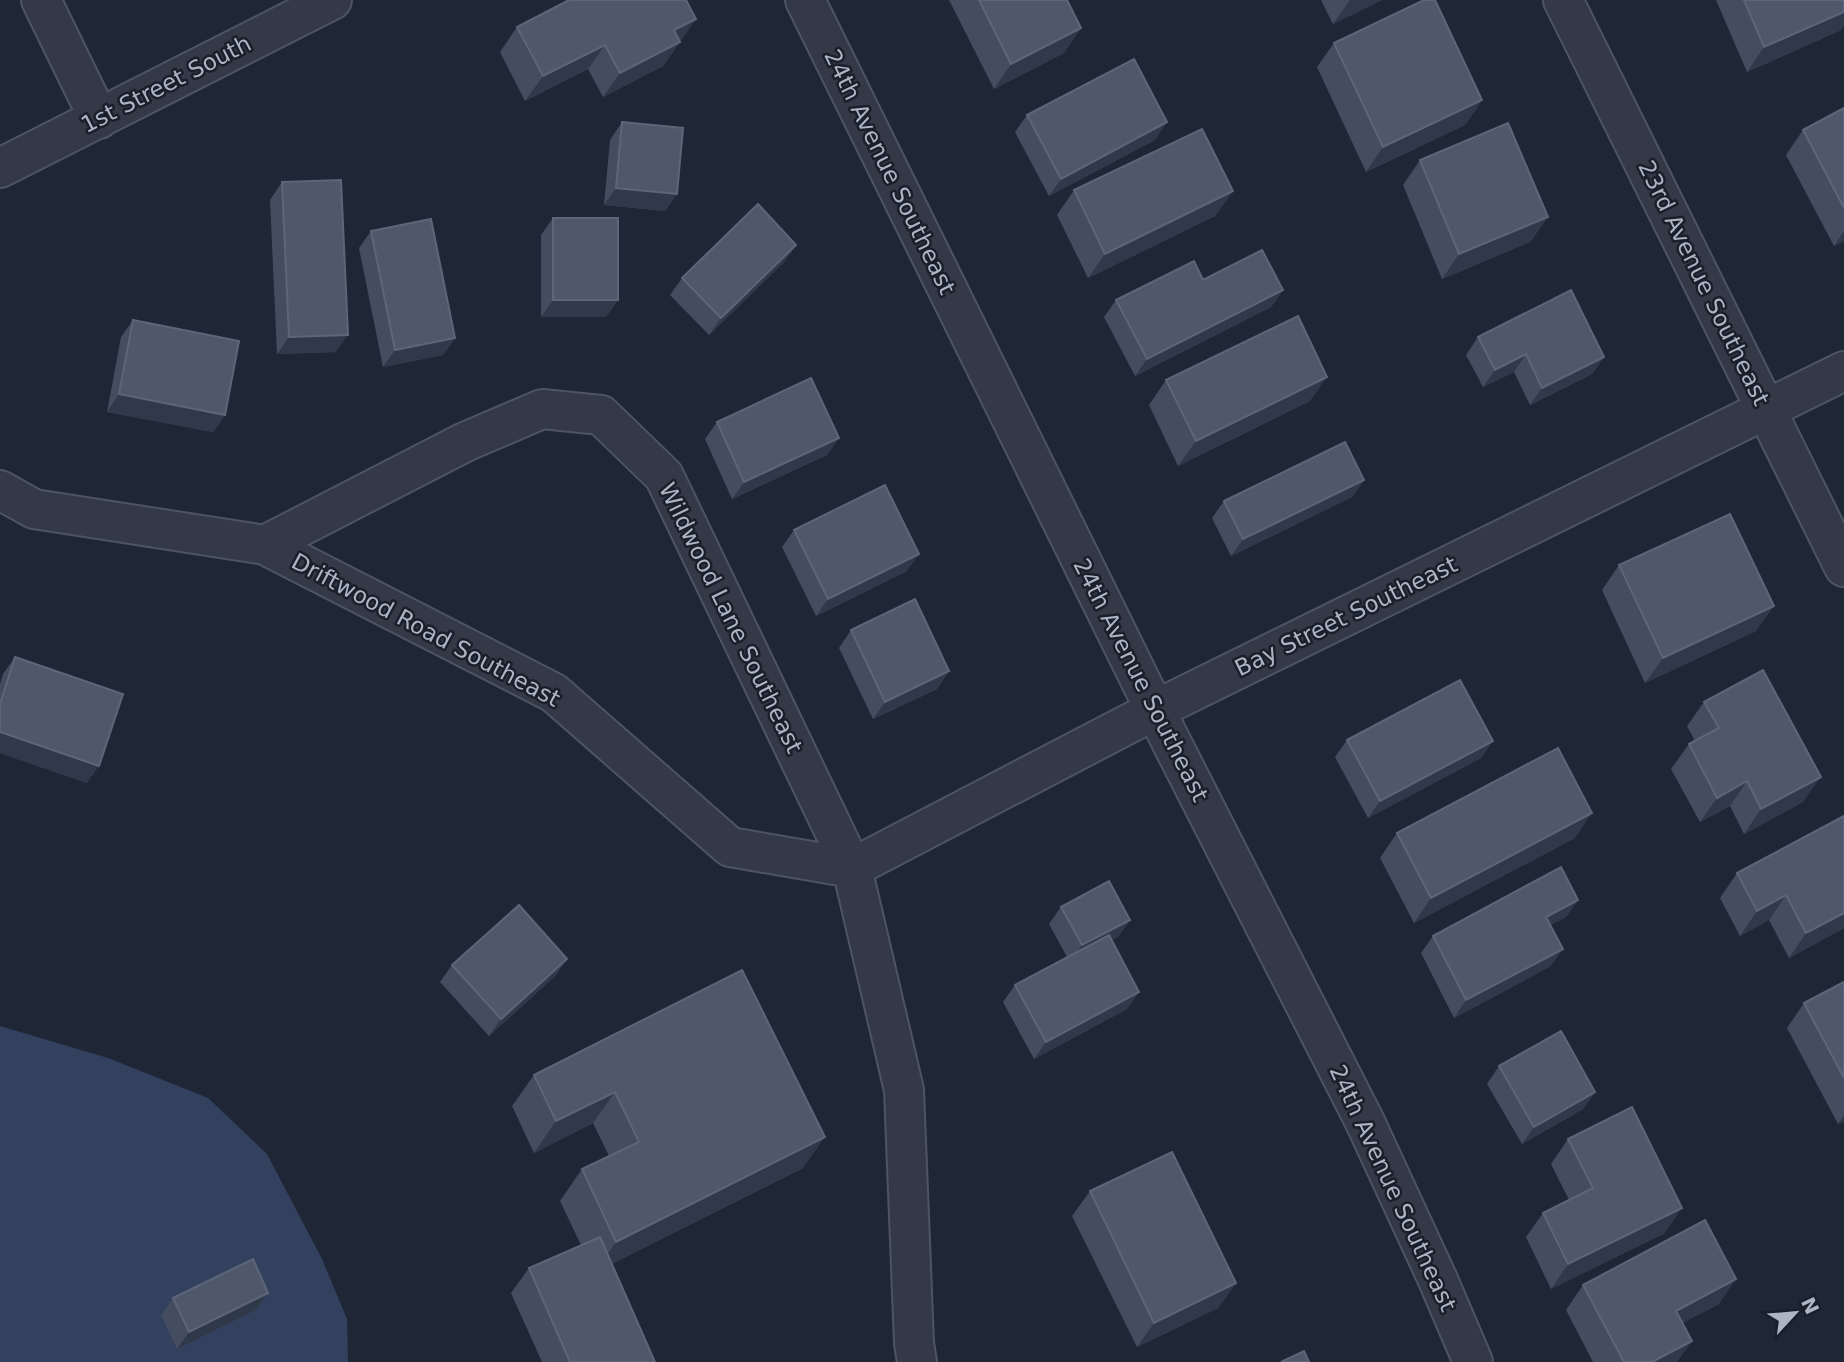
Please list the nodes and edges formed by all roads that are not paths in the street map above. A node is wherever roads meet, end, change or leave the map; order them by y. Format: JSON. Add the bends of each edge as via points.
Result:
{"nodes":[{"id":1,"x":41,"y":0,"type":"edge"},
{"id":2,"x":332,"y":0,"type":"edge"},
{"id":3,"x":805,"y":0,"type":"edge"},
{"id":4,"x":1563,"y":0,"type":"edge"},
{"id":5,"x":99,"y":119,"type":"junction"},
{"id":6,"x":0,"y":168,"type":"edge"},
{"id":7,"x":1844,"y":371,"type":"edge"},
{"id":8,"x":1766,"y":410,"type":"junction"},
{"id":9,"x":0,"y":490,"type":"edge"},
{"id":10,"x":265,"y":545,"type":"junction"},
{"id":11,"x":1844,"y":567,"type":"edge"},
{"id":12,"x":1155,"y":710,"type":"junction"},
{"id":13,"x":852,"y":868,"type":"junction"},
{"id":14,"x":917,"y":1362,"type":"edge"},
{"id":15,"x":1473,"y":1362,"type":"edge"}],
"edges":[{"from":1,"to":5,"type":"street"},
{"from":2,"to":5,"type":"street","name":"1st Street South"},
{"from":3,"to":12,"type":"street","name":"24th Avenue Southeast"},
{"from":4,"to":8,"type":"street","name":"23rd Avenue Southeast"},
{"from":5,"to":6,"type":"street","name":"1st Street South"},
{"from":7,"to":8,"type":"street","name":"Bay Street Southeast"},
{"from":8,"to":11,"type":"street","name":"23rd Avenue Southeast"},
{"from":8,"to":12,"type":"street","name":"Bay Street Southeast"},
{"from":9,"to":10,"type":"street","name":"Driftwood Road Southeast","via":[[34,509]]},
{"from":10,"to":13,"type":"street","name":"Driftwood Road Southeast","via":[[554,693],[730,847]]},
{"from":10,"to":13,"type":"street","name":"Wildwood Lane Southeast","via":[[465,442],[542,409],[601,415],[664,476]]},
{"from":12,"to":13,"type":"street","name":"Bay Street Southeast"},
{"from":12,"to":15,"type":"street","name":"24th Avenue Southeast","via":[[1365,1122]]},
{"from":13,"to":14,"type":"street","via":[[904,1090]]}]}
